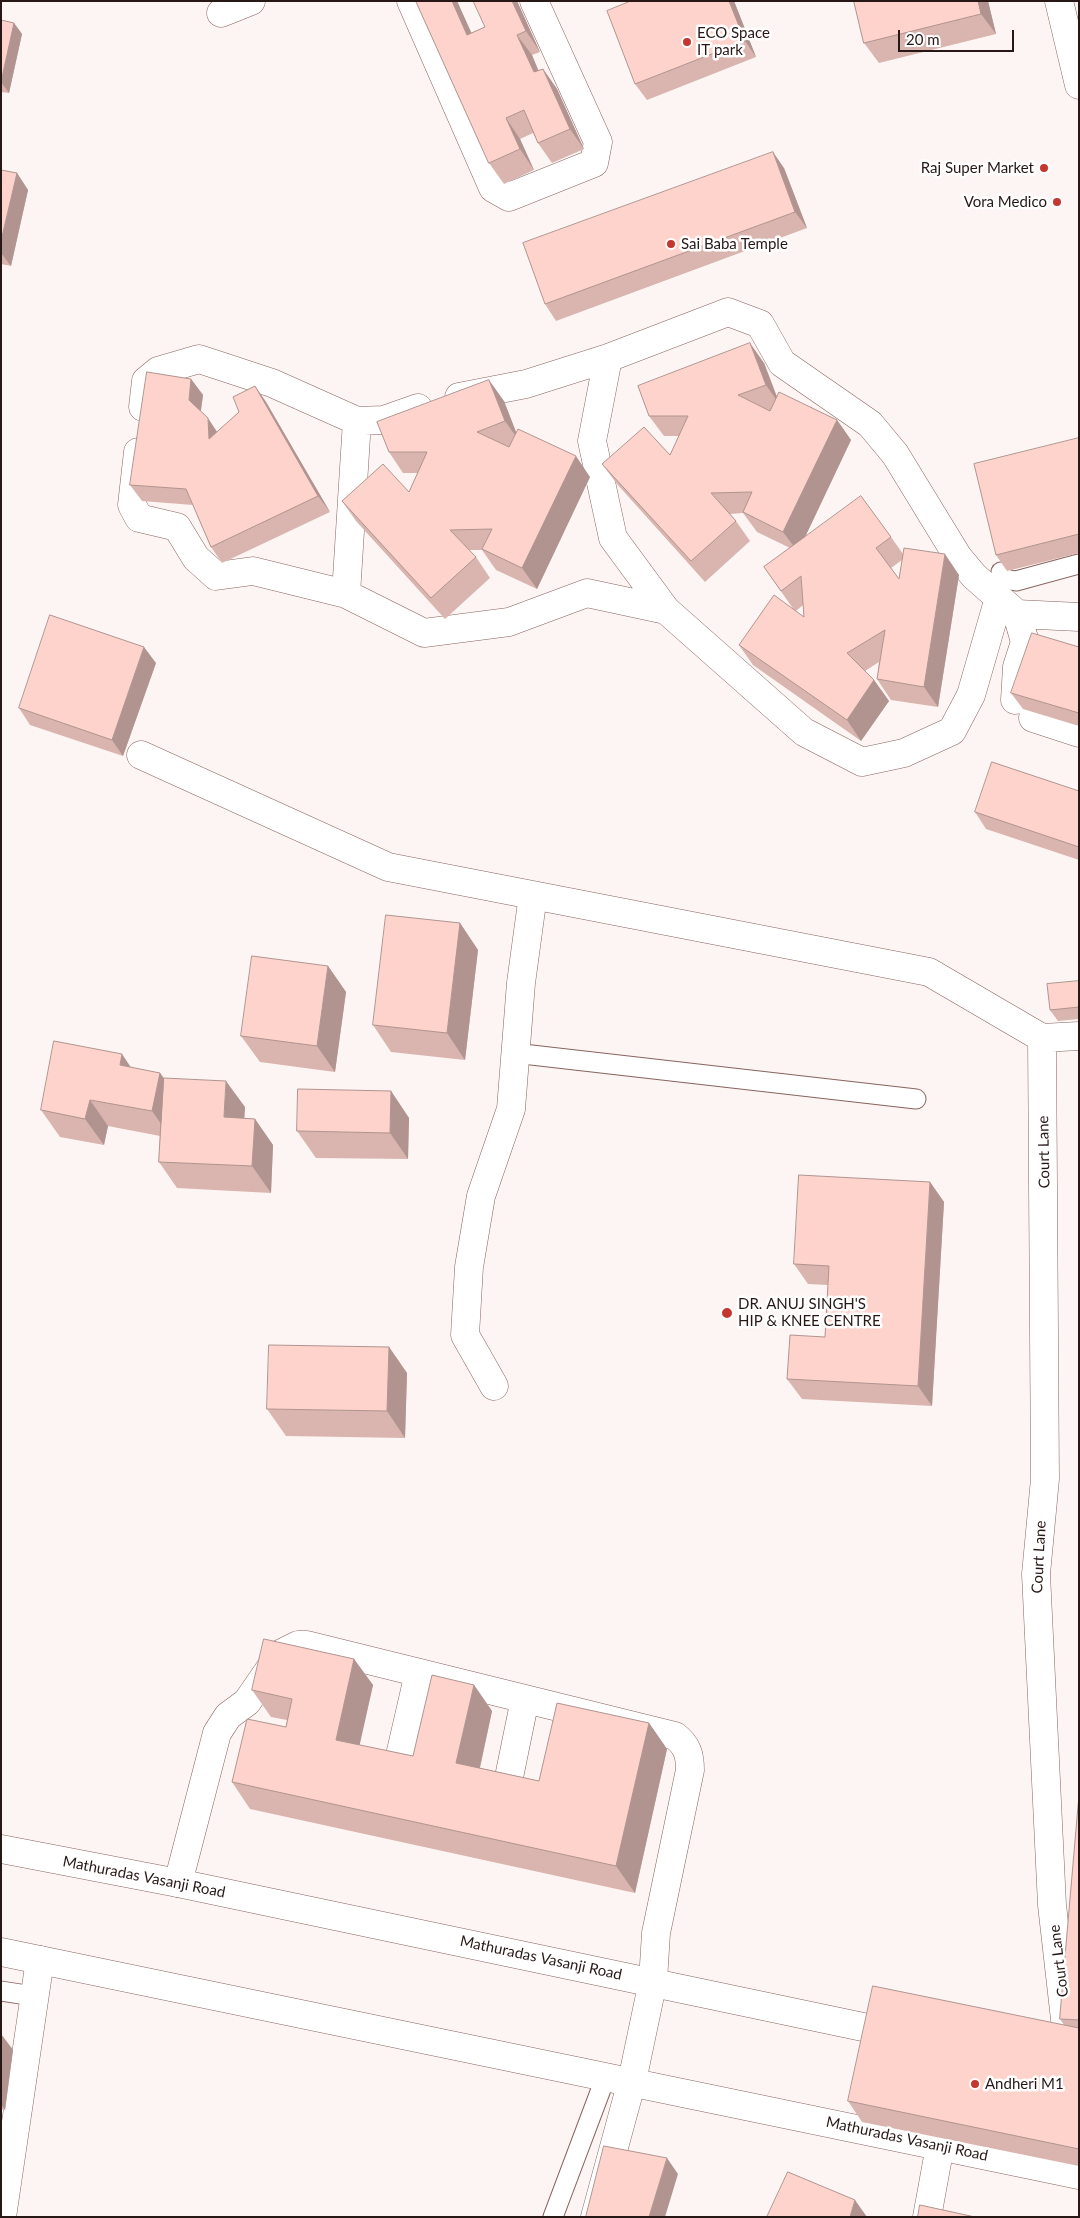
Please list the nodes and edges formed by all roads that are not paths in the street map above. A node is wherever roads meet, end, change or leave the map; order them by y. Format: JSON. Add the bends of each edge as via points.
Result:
{"nodes":[{"id":1,"x":251,"y":1,"type":"edge"},
{"id":2,"x":410,"y":1,"type":"edge"},
{"id":3,"x":534,"y":1,"type":"edge"},
{"id":4,"x":1058,"y":1,"type":"edge"},
{"id":5,"x":221,"y":13,"type":"dead end"},
{"id":6,"x":1079,"y":86,"type":"edge"},
{"id":7,"x":608,"y":358,"type":"junction"},
{"id":8,"x":357,"y":421,"type":"junction"},
{"id":9,"x":1079,"y":564,"type":"edge"},
{"id":10,"x":346,"y":594,"type":"junction"},
{"id":11,"x":1006,"y":594,"type":"junction"},
{"id":12,"x":666,"y":610,"type":"junction"},
{"id":13,"x":1079,"y":618,"type":"edge"},
{"id":14,"x":1079,"y":733,"type":"edge"},
{"id":15,"x":141,"y":755,"type":"dead end"},
{"id":16,"x":532,"y":895,"type":"junction"},
{"id":17,"x":1079,"y":1036,"type":"edge"},
{"id":18,"x":1042,"y":1038,"type":"junction"},
{"id":19,"x":514,"y":1053,"type":"junction"},
{"id":20,"x":916,"y":1098,"type":"dead end"},
{"id":21,"x":494,"y":1386,"type":"dead end"},
{"id":22,"x":419,"y":1673,"type":"junction"},
{"id":23,"x":525,"y":1699,"type":"junction"},
{"id":24,"x":228,"y":1716,"type":"junction"},
{"id":25,"x":256,"y":1723,"type":"edge"},
{"id":26,"x":398,"y":1764,"type":"edge"},
{"id":27,"x":508,"y":1787,"type":"edge"},
{"id":28,"x":1,"y":1849,"type":"edge"},
{"id":29,"x":178,"y":1883,"type":"junction"},
{"id":30,"x":1,"y":1952,"type":"edge"},
{"id":31,"x":40,"y":1960,"type":"junction"},
{"id":32,"x":653,"y":1982,"type":"junction"},
{"id":33,"x":1,"y":1991,"type":"edge"},
{"id":34,"x":33,"y":1996,"type":"junction"},
{"id":35,"x":928,"y":2042,"type":"edge"},
{"id":36,"x":1070,"y":2056,"type":"edge"},
{"id":37,"x":619,"y":2079,"type":"junction"},
{"id":38,"x":940,"y":2146,"type":"junction"},
{"id":39,"x":1079,"y":2175,"type":"edge"},
{"id":40,"x":2,"y":2217,"type":"edge"},
{"id":41,"x":552,"y":2217,"type":"edge"},
{"id":42,"x":595,"y":2217,"type":"edge"},
{"id":43,"x":928,"y":2217,"type":"edge"}],
"edges":[{"from":1,"to":5,"type":"street"},
{"from":2,"to":3,"type":"street","via":[[493,188],[509,197],[594,163],[598,142]]},
{"from":4,"to":6,"type":"street"},
{"from":7,"to":8,"type":"street","via":[[526,384],[438,401],[384,420]]},
{"from":7,"to":11,"type":"street","via":[[728,312],[760,324],[782,363],[870,424],[895,454],[958,557],[974,576]]},
{"from":7,"to":12,"type":"street","via":[[592,442],[613,538]]},
{"from":8,"to":10,"type":"street"},
{"from":8,"to":10,"type":"street","via":[[272,383],[199,359],[158,371],[146,381],[132,505],[139,518],[177,527],[196,558],[216,576],[253,571]]},
{"from":9,"to":11,"type":"lane","via":[[1016,581],[1004,579]]},
{"from":10,"to":12,"type":"street","via":[[424,633],[509,622],[587,594]]},
{"from":11,"to":12,"type":"street","via":[[971,694],[952,731],[904,752],[862,762],[804,732]]},
{"from":11,"to":13,"type":"street"},
{"from":11,"to":14,"type":"street","via":[[1025,642],[1018,667],[1024,709]]},
{"from":15,"to":16,"type":"street","via":[[388,867]]},
{"from":16,"to":18,"type":"street","via":[[929,972]]},
{"from":16,"to":19,"type":"street"},
{"from":17,"to":18,"type":"street"},
{"from":18,"to":36,"type":"street","name":"Court Lane","via":[[1045,1479],[1036,1574],[1052,1905]]},
{"from":19,"to":20,"type":"lane"},
{"from":19,"to":21,"type":"street","via":[[511,1108],[481,1196],[469,1266],[465,1335]]},
{"from":22,"to":23,"type":"street"},
{"from":22,"to":24,"type":"street","via":[[298,1645],[280,1654],[247,1702]]},
{"from":22,"to":26,"type":"street"},
{"from":23,"to":27,"type":"street"},
{"from":23,"to":32,"type":"street","via":[[675,1736],[684,1743],[690,1770],[656,1934]]},
{"from":24,"to":25,"type":"street"},
{"from":24,"to":29,"type":"street","via":[[217,1734]]},
{"from":28,"to":29,"type":"street","name":"Mathuradas Vasanji Road"},
{"from":29,"to":32,"type":"street","name":"Mathuradas Vasanji Road"},
{"from":30,"to":31,"type":"street","name":"Mathuradas Vasanji Road"},
{"from":31,"to":34,"type":"street"},
{"from":31,"to":37,"type":"street","name":"Mathuradas Vasanji Road"},
{"from":32,"to":35,"type":"street","name":"Mathuradas Vasanji Road"},
{"from":32,"to":37,"type":"street"},
{"from":33,"to":34,"type":"lane"},
{"from":34,"to":40,"type":"street"},
{"from":37,"to":38,"type":"street","name":"Mathuradas Vasanji Road"},
{"from":37,"to":41,"type":"lane"},
{"from":37,"to":42,"type":"street"},
{"from":38,"to":39,"type":"street","name":"Mathuradas Vasanji Road"},
{"from":38,"to":43,"type":"street"}]}
